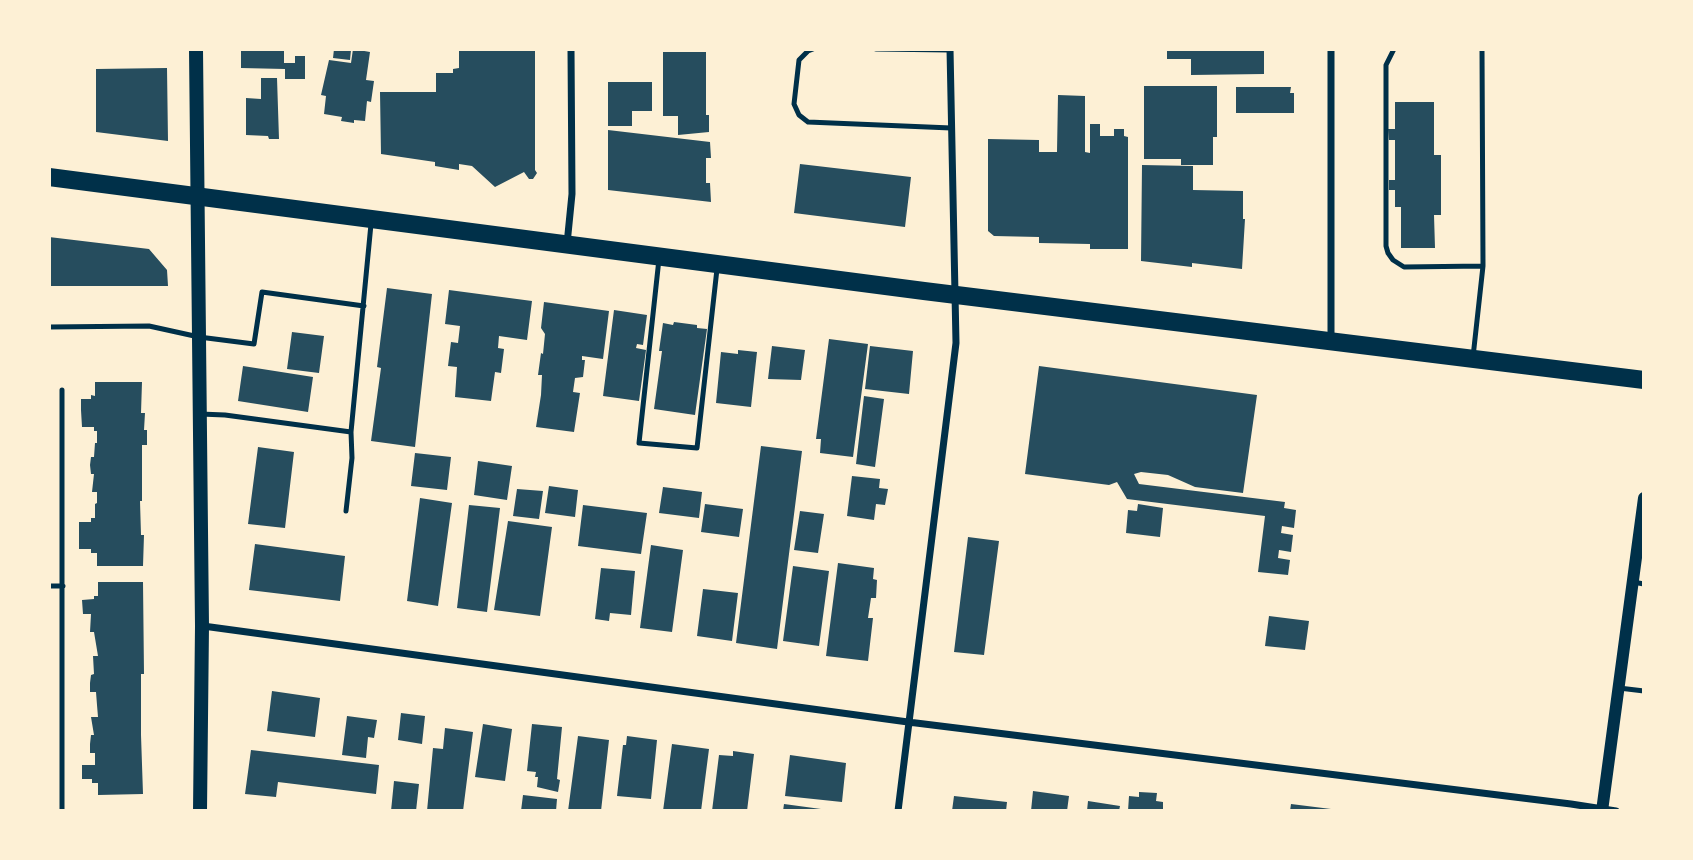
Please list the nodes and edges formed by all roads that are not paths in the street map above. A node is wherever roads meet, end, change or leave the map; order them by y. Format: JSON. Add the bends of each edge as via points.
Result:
{"nodes":[{"id":1,"x":196,"y":49,"type":"edge"},
{"id":2,"x":571,"y":49,"type":"edge"},
{"id":3,"x":813,"y":49,"type":"edge"},
{"id":4,"x":876,"y":49,"type":"edge"},
{"id":5,"x":1331,"y":49,"type":"edge"},
{"id":6,"x":1482,"y":49,"type":"edge"},
{"id":7,"x":950,"y":50,"type":"edge"},
{"id":8,"x":1392,"y":50,"type":"edge"},
{"id":9,"x":951,"y":128,"type":"junction"},
{"id":10,"x":49,"y":177,"type":"edge"},
{"id":11,"x":197,"y":197,"type":"junction"},
{"id":12,"x":372,"y":220,"type":"junction"},
{"id":13,"x":567,"y":244,"type":"junction"},
{"id":14,"x":660,"y":256,"type":"junction"},
{"id":15,"x":718,"y":263,"type":"junction"},
{"id":16,"x":1483,"y":266,"type":"junction"},
{"id":17,"x":956,"y":294,"type":"junction"},
{"id":18,"x":364,"y":306,"type":"junction"},
{"id":19,"x":49,"y":327,"type":"edge"},
{"id":20,"x":199,"y":337,"type":"junction"},
{"id":21,"x":1331,"y":341,"type":"junction"},
{"id":22,"x":1473,"y":360,"type":"junction"},
{"id":23,"x":1644,"y":380,"type":"edge"},
{"id":24,"x":62,"y":390,"type":"dead end"},
{"id":25,"x":200,"y":414,"type":"junction"},
{"id":26,"x":351,"y":432,"type":"junction"},
{"id":27,"x":1644,"y":498,"type":"edge"},
{"id":28,"x":346,"y":511,"type":"dead end"},
{"id":29,"x":1638,"y":583,"type":"edge"},
{"id":30,"x":49,"y":586,"type":"edge"},
{"id":31,"x":62,"y":586,"type":"junction"},
{"id":32,"x":202,"y":626,"type":"junction"},
{"id":33,"x":1619,"y":688,"type":"junction"},
{"id":34,"x":1644,"y":691,"type":"edge"},
{"id":35,"x":908,"y":722,"type":"junction"},
{"id":36,"x":1607,"y":810,"type":"edge"},
{"id":37,"x":62,"y":811,"type":"edge"},
{"id":38,"x":200,"y":811,"type":"edge"},
{"id":39,"x":898,"y":811,"type":"edge"}],
"edges":[{"from":1,"to":11,"type":"main road"},
{"from":2,"to":13,"type":"street","via":[[572,194]]},
{"from":3,"to":9,"type":"lane","via":[[799,60],[794,104],[808,122]]},
{"from":4,"to":7,"type":"lane"},
{"from":5,"to":21,"type":"street"},
{"from":6,"to":16,"type":"lane"},
{"from":7,"to":9,"type":"street"},
{"from":8,"to":16,"type":"lane","via":[[1387,65],[1388,253],[1404,267]]},
{"from":9,"to":17,"type":"street"},
{"from":10,"to":11,"type":"main road"},
{"from":11,"to":12,"type":"main road"},
{"from":11,"to":20,"type":"main road"},
{"from":12,"to":13,"type":"main road"},
{"from":12,"to":18,"type":"lane"},
{"from":13,"to":14,"type":"main road"},
{"from":14,"to":15,"type":"main road"},
{"from":14,"to":15,"type":"lane","via":[[639,443],[697,448]]},
{"from":15,"to":17,"type":"main road"},
{"from":16,"to":22,"type":"lane"},
{"from":17,"to":21,"type":"main road"},
{"from":17,"to":35,"type":"street","via":[[956,343]]},
{"from":18,"to":20,"type":"lane","via":[[262,292],[254,344]]},
{"from":18,"to":26,"type":"lane"},
{"from":19,"to":20,"type":"lane","via":[[149,326]]},
{"from":20,"to":25,"type":"main road"},
{"from":21,"to":22,"type":"main road"},
{"from":22,"to":23,"type":"main road"},
{"from":24,"to":31,"type":"lane"},
{"from":25,"to":26,"type":"lane"},
{"from":25,"to":32,"type":"main road"},
{"from":26,"to":28,"type":"lane"},
{"from":27,"to":29,"type":"street"},
{"from":29,"to":33,"type":"street"},
{"from":30,"to":31,"type":"lane"},
{"from":31,"to":37,"type":"lane"},
{"from":32,"to":35,"type":"street"},
{"from":32,"to":38,"type":"main road"},
{"from":33,"to":34,"type":"lane"},
{"from":33,"to":36,"type":"street"},
{"from":35,"to":36,"type":"street"},
{"from":35,"to":39,"type":"street"}]}
